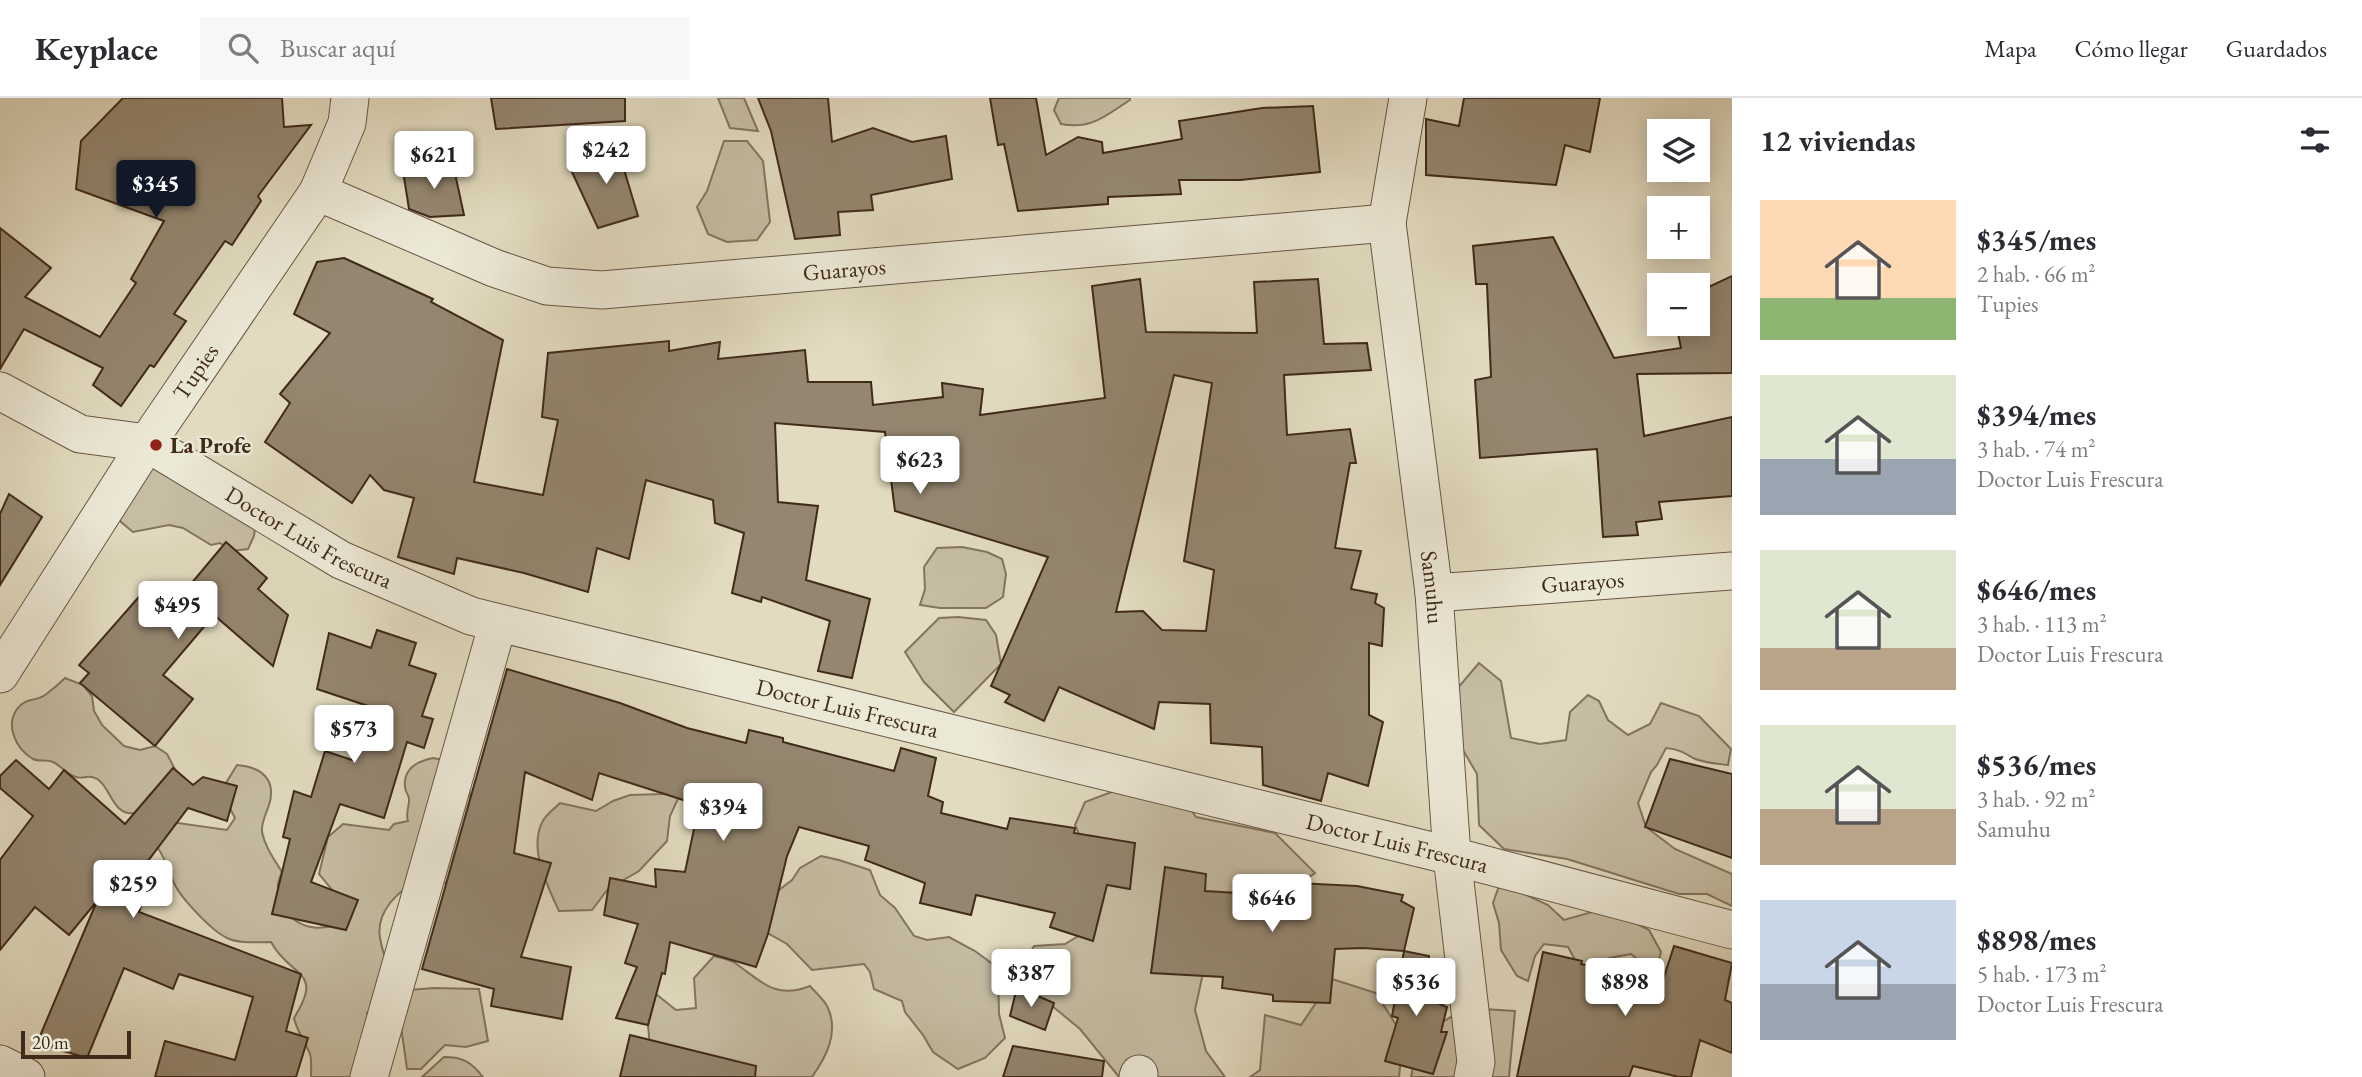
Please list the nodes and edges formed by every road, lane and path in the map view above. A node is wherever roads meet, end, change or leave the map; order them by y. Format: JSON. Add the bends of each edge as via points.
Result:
{"nodes":[{"id":1,"x":350,"y":98,"type":"edge"},
{"id":2,"x":1408,"y":98,"type":"edge"},
{"id":3,"x":318,"y":192,"type":"junction"},
{"id":4,"x":1387,"y":223,"type":"junction"},
{"id":5,"x":0,"y":391,"type":"edge"},
{"id":6,"x":147,"y":443,"type":"junction"},
{"id":7,"x":1732,"y":571,"type":"edge"},
{"id":8,"x":1434,"y":593,"type":"junction"},
{"id":9,"x":498,"y":623,"type":"junction"},
{"id":10,"x":0,"y":674,"type":"edge"},
{"id":11,"x":1452,"y":856,"type":"junction"},
{"id":12,"x":1732,"y":930,"type":"edge"},
{"id":13,"x":0,"y":1064,"type":"edge"},
{"id":14,"x":26,"y":1077,"type":"edge"},
{"id":15,"x":369,"y":1077,"type":"edge"},
{"id":16,"x":1473,"y":1077,"type":"edge"}],
"edges":[{"from":1,"to":3,"type":"street","name":"Tupies","via":[[347,122]]},
{"from":2,"to":4,"type":"street","name":"Samuhu"},
{"from":3,"to":4,"type":"street","name":"Guarayos","via":[[494,268],[547,286],[603,290]]},
{"from":3,"to":6,"type":"street","name":"Tupies"},
{"from":4,"to":8,"type":"street","name":"Samuhu"},
{"from":5,"to":6,"type":"street","name":"Doctor Luis Frescura","via":[[79,434]]},
{"from":6,"to":9,"type":"street","name":"Doctor Luis Frescura","via":[[341,560],[471,616]]},
{"from":6,"to":10,"type":"street","name":"Tupies"},
{"from":7,"to":8,"type":"street","name":"Guarayos"},
{"from":8,"to":11,"type":"street","name":"Samuhu"},
{"from":9,"to":11,"type":"street","name":"Doctor Luis Frescura"},
{"from":9,"to":15,"type":"street"},
{"from":11,"to":12,"type":"street","name":"Doctor Luis Frescura"},
{"from":11,"to":16,"type":"street","name":"Samuhu","via":[[1476,1062]]},
{"from":13,"to":14,"type":"street"}]}
